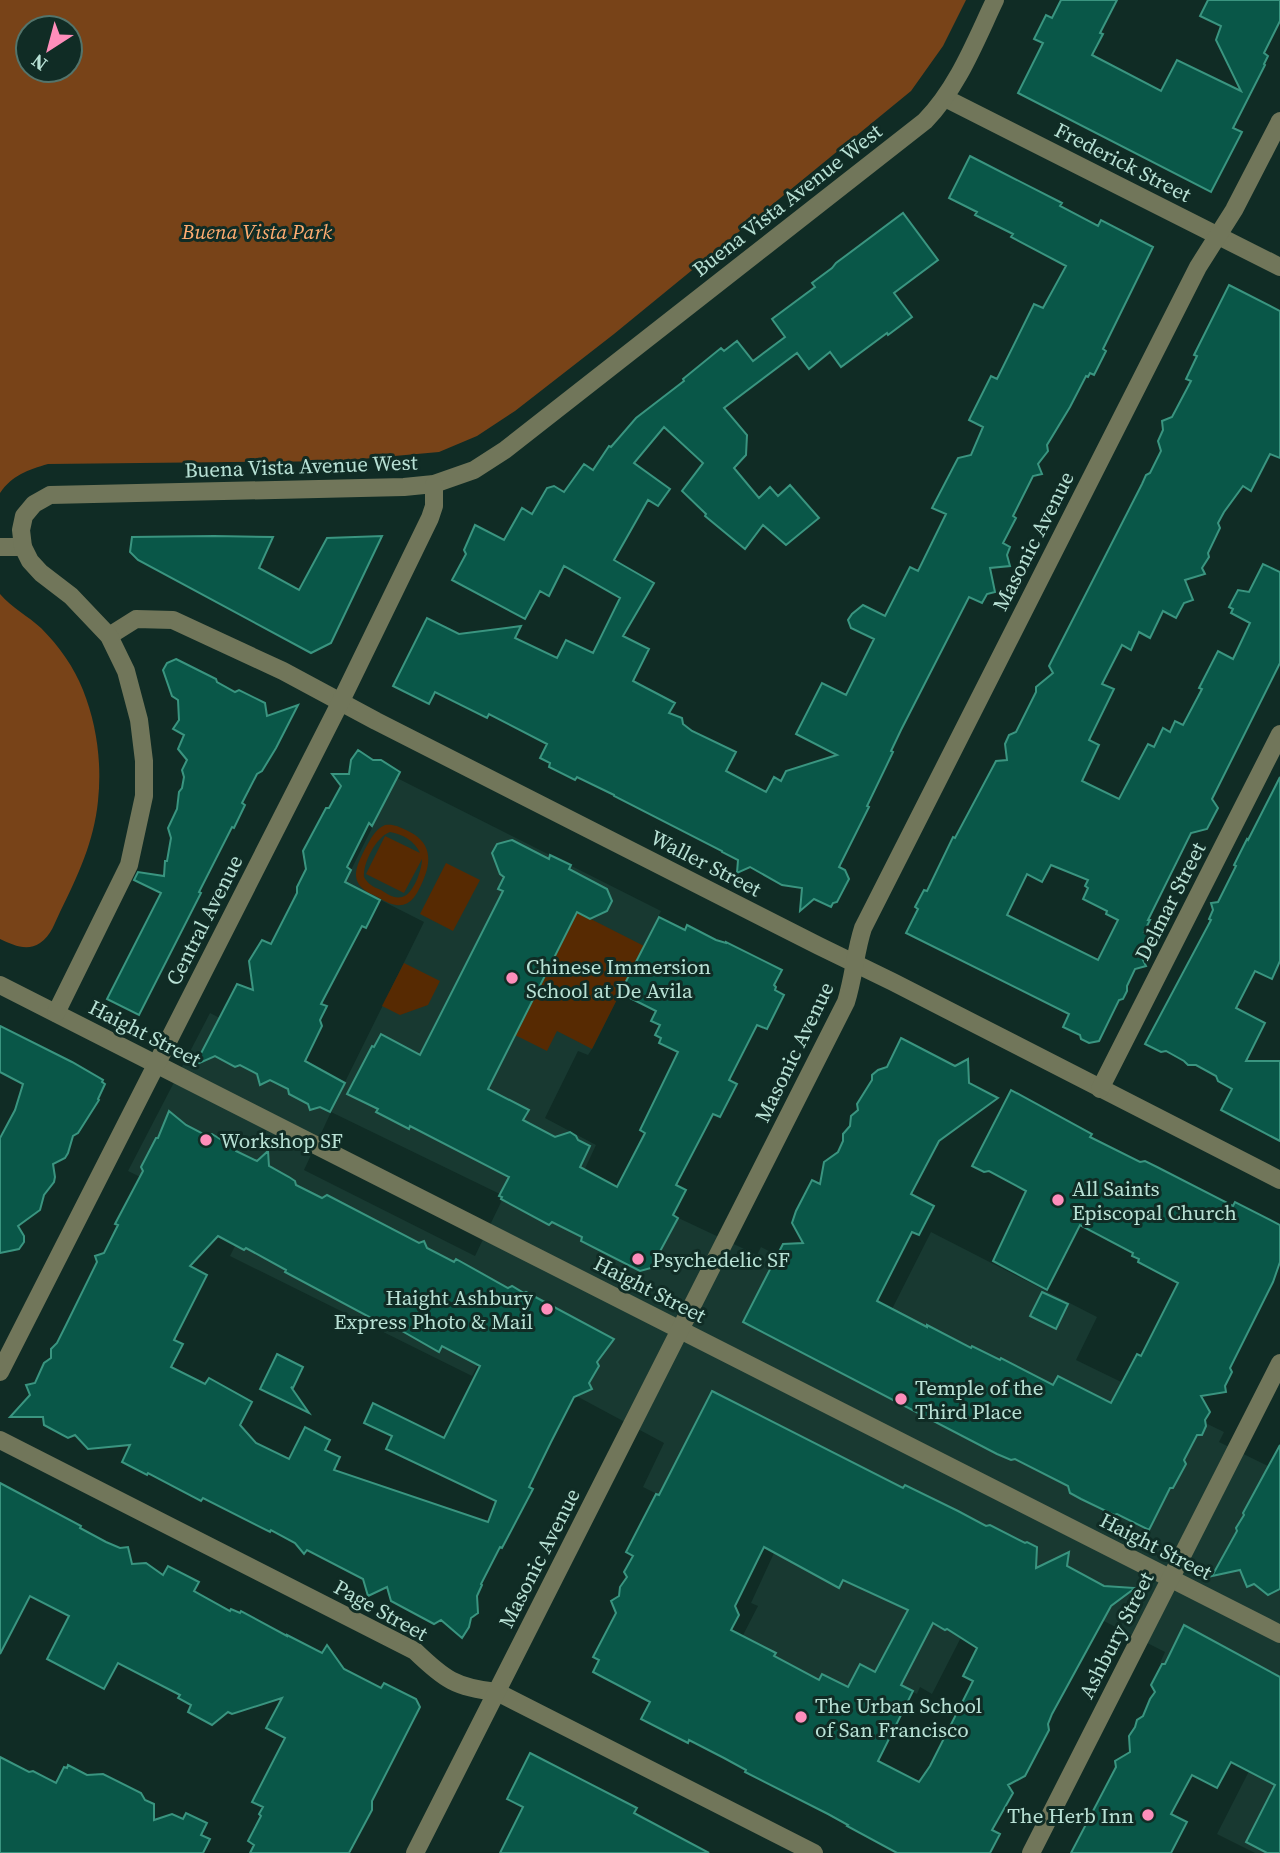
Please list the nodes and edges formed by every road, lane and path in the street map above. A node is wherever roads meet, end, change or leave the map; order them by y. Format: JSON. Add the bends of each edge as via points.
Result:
{"nodes":[{"id":1,"x":995,"y":0,"type":"edge"},
{"id":2,"x":945,"y":98,"type":"junction"},
{"id":3,"x":1280,"y":121,"type":"edge"},
{"id":4,"x":1217,"y":236,"type":"junction"},
{"id":5,"x":1280,"y":267,"type":"edge"},
{"id":6,"x":433,"y":484,"type":"junction"},
{"id":7,"x":0,"y":547,"type":"edge"},
{"id":8,"x":23,"y":547,"type":"junction"},
{"id":9,"x":109,"y":636,"type":"junction"},
{"id":10,"x":340,"y":703,"type":"junction"},
{"id":11,"x":1280,"y":734,"type":"edge"},
{"id":12,"x":854,"y":964,"type":"junction"},
{"id":13,"x":0,"y":985,"type":"edge"},
{"id":14,"x":56,"y":1013,"type":"junction"},
{"id":15,"x":156,"y":1064,"type":"junction"},
{"id":16,"x":1100,"y":1089,"type":"junction"},
{"id":17,"x":1280,"y":1180,"type":"edge"},
{"id":18,"x":680,"y":1329,"type":"junction"},
{"id":19,"x":1280,"y":1363,"type":"edge"},
{"id":20,"x":0,"y":1372,"type":"edge"},
{"id":21,"x":0,"y":1440,"type":"edge"},
{"id":22,"x":1171,"y":1578,"type":"junction"},
{"id":23,"x":1280,"y":1634,"type":"edge"},
{"id":24,"x":497,"y":1692,"type":"junction"},
{"id":25,"x":415,"y":1853,"type":"edge"},
{"id":26,"x":814,"y":1853,"type":"edge"},
{"id":27,"x":1031,"y":1853,"type":"edge"}],
"edges":[{"from":1,"to":2,"type":"street","name":"Buena Vista Avenue West"},
{"from":2,"to":4,"type":"street","name":"Frederick Street"},
{"from":2,"to":6,"type":"street","name":"Buena Vista Avenue West","via":[[925,121],[505,450],[474,470]]},
{"from":3,"to":4,"type":"street","name":"Masonic Avenue"},
{"from":4,"to":5,"type":"street","name":"Frederick Street"},
{"from":4,"to":12,"type":"street","name":"Masonic Avenue","via":[[863,928]]},
{"from":6,"to":8,"type":"street","name":"Buena Vista Avenue West","via":[[50,495],[24,516]]},
{"from":6,"to":10,"type":"street","name":"Central Avenue","via":[[430,518]]},
{"from":7,"to":8,"type":"street"},
{"from":8,"to":9,"type":"street","via":[[41,573],[71,596]]},
{"from":9,"to":10,"type":"street","name":"Waller Street","via":[[136,619],[173,620]]},
{"from":9,"to":14,"type":"street","via":[[139,720],[144,796],[129,865]]},
{"from":10,"to":12,"type":"street","name":"Waller Street"},
{"from":10,"to":15,"type":"street","name":"Central Avenue"},
{"from":11,"to":16,"type":"street","name":"Delmar Street"},
{"from":12,"to":16,"type":"street","name":"Waller Street"},
{"from":12,"to":18,"type":"street","name":"Masonic Avenue","via":[[846,1002]]},
{"from":13,"to":14,"type":"street","name":"Haight Street"},
{"from":14,"to":15,"type":"street","name":"Haight Street"},
{"from":15,"to":18,"type":"street","name":"Haight Street"},
{"from":15,"to":20,"type":"street","name":"Central Avenue"},
{"from":16,"to":17,"type":"street","name":"Waller Street"},
{"from":18,"to":22,"type":"street","name":"Haight Street"},
{"from":18,"to":24,"type":"street","name":"Masonic Avenue"},
{"from":19,"to":22,"type":"street","name":"Ashbury Street"},
{"from":21,"to":24,"type":"street","name":"Page Street","via":[[415,1651],[450,1680],[470,1689]]},
{"from":22,"to":23,"type":"street","name":"Haight Street"},
{"from":22,"to":27,"type":"street","name":"Ashbury Street"},
{"from":24,"to":25,"type":"street","name":"Masonic Avenue"},
{"from":24,"to":26,"type":"street","name":"Page Street"}]}
